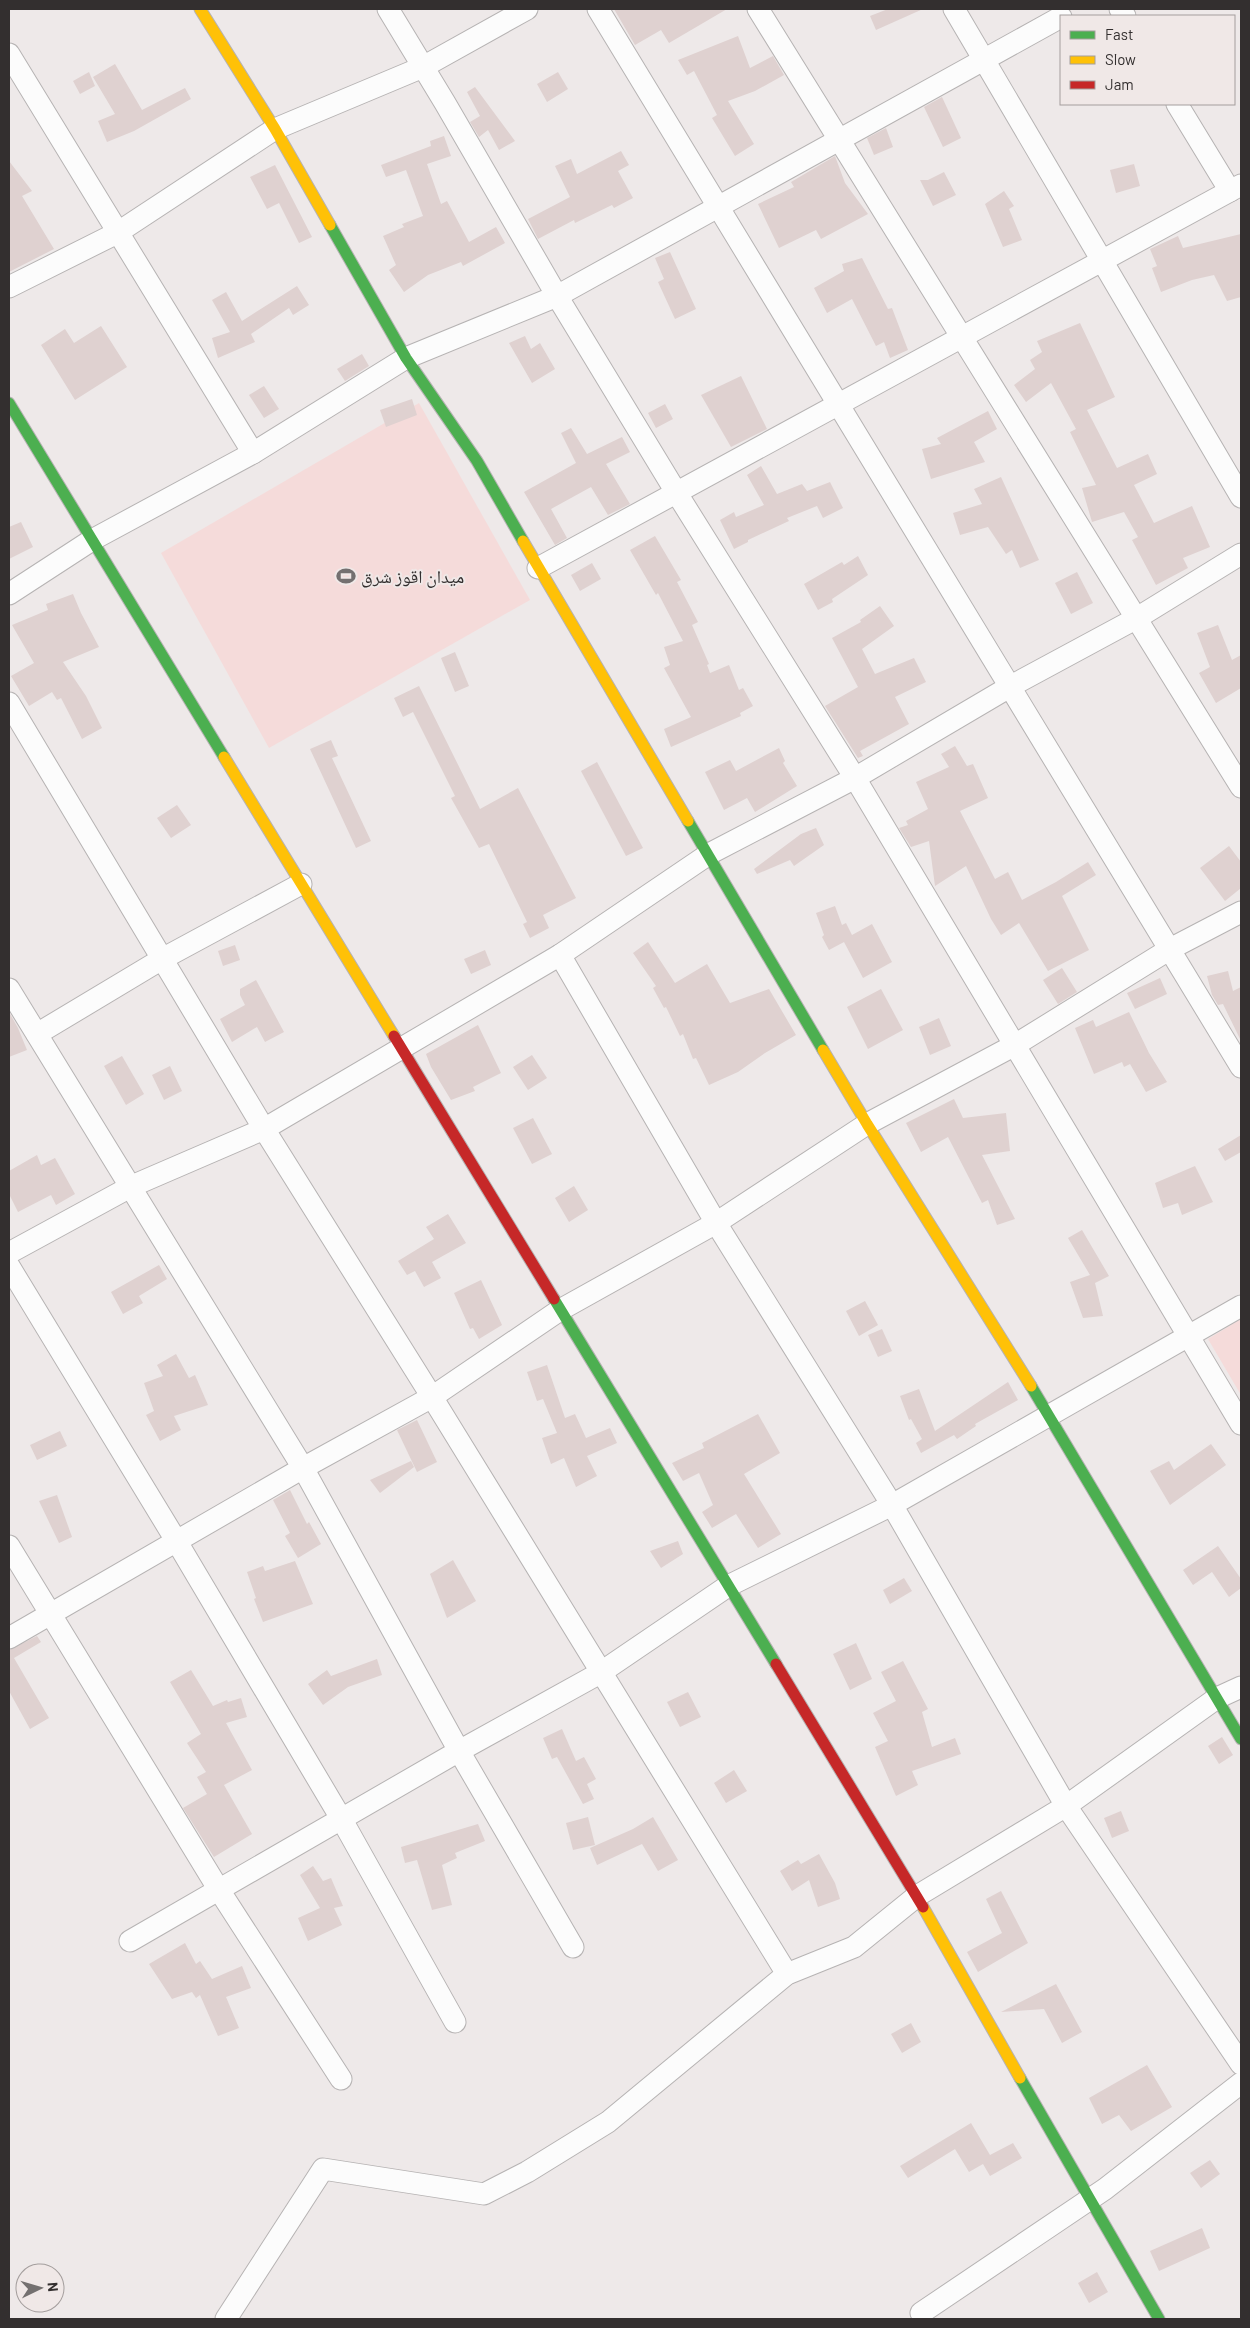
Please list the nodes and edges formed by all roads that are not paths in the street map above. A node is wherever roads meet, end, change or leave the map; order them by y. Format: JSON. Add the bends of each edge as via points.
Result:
{"nodes":[{"id":1,"x":200,"y":9,"type":"edge"},
{"id":2,"x":388,"y":9,"type":"edge"},
{"id":3,"x":527,"y":9,"type":"edge"},
{"id":4,"x":598,"y":9,"type":"edge"},
{"id":5,"x":758,"y":9,"type":"edge"},
{"id":6,"x":954,"y":9,"type":"edge"},
{"id":7,"x":1076,"y":9,"type":"edge"},
{"id":8,"x":1064,"y":15,"type":"edge"},
{"id":9,"x":1060,"y":17,"type":"edge"},
{"id":10,"x":9,"y":54,"type":"edge"},
{"id":11,"x":984,"y":59,"type":"junction"},
{"id":12,"x":423,"y":67,"type":"junction"},
{"id":13,"x":1179,"y":105,"type":"edge"},
{"id":14,"x":275,"y":129,"type":"junction"},
{"id":15,"x":839,"y":140,"type":"junction"},
{"id":16,"x":1236,"y":188,"type":"edge"},
{"id":17,"x":718,"y":207,"type":"junction"},
{"id":18,"x":118,"y":234,"type":"junction"},
{"id":19,"x":1103,"y":261,"type":"junction"},
{"id":20,"x":9,"y":287,"type":"edge"},
{"id":21,"x":557,"y":296,"type":"junction"},
{"id":22,"x":962,"y":337,"type":"junction"},
{"id":23,"x":406,"y":358,"type":"junction"},
{"id":24,"x":9,"y":403,"type":"edge"},
{"id":25,"x":838,"y":404,"type":"junction"},
{"id":26,"x":253,"y":454,"type":"junction"},
{"id":27,"x":676,"y":492,"type":"junction"},
{"id":28,"x":1241,"y":497,"type":"edge"},
{"id":29,"x":92,"y":540,"type":"junction"},
{"id":30,"x":1241,"y":554,"type":"edge"},
{"id":31,"x":538,"y":568,"type":"junction"},
{"id":32,"x":9,"y":594,"type":"edge"},
{"id":33,"x":1138,"y":618,"type":"junction"},
{"id":34,"x":1011,"y":686,"type":"junction"},
{"id":35,"x":9,"y":703,"type":"edge"},
{"id":36,"x":855,"y":778,"type":"junction"},
{"id":37,"x":1241,"y":787,"type":"edge"},
{"id":38,"x":709,"y":854,"type":"junction"},
{"id":39,"x":301,"y":884,"type":"junction"},
{"id":40,"x":1241,"y":912,"type":"edge"},
{"id":41,"x":1170,"y":949,"type":"junction"},
{"id":42,"x":560,"y":955,"type":"junction"},
{"id":43,"x":162,"y":959,"type":"junction"},
{"id":44,"x":9,"y":989,"type":"edge"},
{"id":45,"x":37,"y":1034,"type":"junction"},
{"id":46,"x":1015,"y":1045,"type":"junction"},
{"id":47,"x":401,"y":1048,"type":"junction"},
{"id":48,"x":1241,"y":1067,"type":"edge"},
{"id":49,"x":867,"y":1124,"type":"junction"},
{"id":50,"x":264,"y":1129,"type":"junction"},
{"id":51,"x":132,"y":1186,"type":"junction"},
{"id":52,"x":716,"y":1223,"type":"junction"},
{"id":53,"x":9,"y":1254,"type":"edge"},
{"id":54,"x":9,"y":1266,"type":"edge"},
{"id":55,"x":1241,"y":1306,"type":"edge"},
{"id":56,"x":560,"y":1310,"type":"junction"},
{"id":57,"x":1188,"y":1336,"type":"junction"},
{"id":58,"x":432,"y":1397,"type":"junction"},
{"id":59,"x":1049,"y":1415,"type":"junction"},
{"id":60,"x":1241,"y":1424,"type":"edge"},
{"id":61,"x":303,"y":1468,"type":"junction"},
{"id":62,"x":892,"y":1505,"type":"junction"},
{"id":63,"x":177,"y":1542,"type":"junction"},
{"id":64,"x":9,"y":1546,"type":"edge"},
{"id":65,"x":728,"y":1586,"type":"junction"},
{"id":66,"x":50,"y":1615,"type":"junction"},
{"id":67,"x":9,"y":1638,"type":"edge"},
{"id":68,"x":600,"y":1673,"type":"junction"},
{"id":69,"x":1241,"y":1687,"type":"edge"},
{"id":70,"x":1217,"y":1698,"type":"junction"},
{"id":71,"x":1241,"y":1739,"type":"edge"},
{"id":72,"x":459,"y":1751,"type":"junction"},
{"id":73,"x":1066,"y":1806,"type":"junction"},
{"id":74,"x":342,"y":1820,"type":"junction"},
{"id":75,"x":219,"y":1890,"type":"junction"},
{"id":76,"x":917,"y":1896,"type":"junction"},
{"id":77,"x":130,"y":1941,"type":"dead end"},
{"id":78,"x":573,"y":1947,"type":"dead end"},
{"id":79,"x":787,"y":1974,"type":"junction"},
{"id":80,"x":455,"y":2022,"type":"dead end"},
{"id":81,"x":1241,"y":2064,"type":"edge"},
{"id":82,"x":341,"y":2078,"type":"dead end"},
{"id":83,"x":1241,"y":2083,"type":"edge"},
{"id":84,"x":1089,"y":2200,"type":"junction"},
{"id":85,"x":921,"y":2313,"type":"dead end"},
{"id":86,"x":226,"y":2319,"type":"edge"},
{"id":87,"x":1159,"y":2319,"type":"edge"}],
"edges":[{"from":1,"to":14,"type":"street"},
{"from":2,"to":12,"type":"street"},
{"from":3,"to":12,"type":"street"},
{"from":4,"to":17,"type":"street"},
{"from":5,"to":15,"type":"street"},
{"from":6,"to":11,"type":"street"},
{"from":7,"to":8,"type":"street"},
{"from":9,"to":11,"type":"street"},
{"from":10,"to":18,"type":"street"},
{"from":11,"to":15,"type":"street"},
{"from":11,"to":19,"type":"street"},
{"from":12,"to":14,"type":"street"},
{"from":12,"to":21,"type":"street"},
{"from":13,"to":16,"type":"street"},
{"from":14,"to":18,"type":"street"},
{"from":14,"to":23,"type":"street"},
{"from":15,"to":17,"type":"street"},
{"from":15,"to":22,"type":"street"},
{"from":16,"to":19,"type":"street"},
{"from":17,"to":21,"type":"street"},
{"from":17,"to":25,"type":"street"},
{"from":18,"to":20,"type":"street"},
{"from":18,"to":26,"type":"street"},
{"from":19,"to":22,"type":"street"},
{"from":19,"to":28,"type":"street"},
{"from":21,"to":23,"type":"street"},
{"from":21,"to":27,"type":"street"},
{"from":22,"to":25,"type":"street"},
{"from":22,"to":33,"type":"street"},
{"from":23,"to":26,"type":"street"},
{"from":23,"to":31,"type":"street","via":[[477,461]]},
{"from":24,"to":29,"type":"street"},
{"from":25,"to":27,"type":"street"},
{"from":25,"to":34,"type":"street"},
{"from":26,"to":29,"type":"street"},
{"from":27,"to":31,"type":"street"},
{"from":27,"to":36,"type":"street"},
{"from":29,"to":32,"type":"street"},
{"from":29,"to":39,"type":"street"},
{"from":30,"to":33,"type":"street"},
{"from":31,"to":38,"type":"street"},
{"from":33,"to":34,"type":"street"},
{"from":33,"to":37,"type":"street"},
{"from":34,"to":36,"type":"street"},
{"from":34,"to":41,"type":"street"},
{"from":35,"to":43,"type":"street"},
{"from":36,"to":38,"type":"street"},
{"from":36,"to":46,"type":"street"},
{"from":38,"to":42,"type":"street"},
{"from":38,"to":49,"type":"street"},
{"from":39,"to":43,"type":"street"},
{"from":39,"to":47,"type":"street"},
{"from":40,"to":41,"type":"street"},
{"from":41,"to":46,"type":"street"},
{"from":41,"to":48,"type":"street"},
{"from":42,"to":47,"type":"street"},
{"from":42,"to":52,"type":"street"},
{"from":43,"to":45,"type":"street"},
{"from":43,"to":50,"type":"street"},
{"from":44,"to":45,"type":"street"},
{"from":45,"to":51,"type":"street"},
{"from":46,"to":49,"type":"street"},
{"from":46,"to":57,"type":"street"},
{"from":47,"to":50,"type":"street"},
{"from":47,"to":56,"type":"street"},
{"from":49,"to":52,"type":"street"},
{"from":49,"to":59,"type":"street"},
{"from":50,"to":51,"type":"street"},
{"from":50,"to":58,"type":"street"},
{"from":51,"to":53,"type":"street"},
{"from":51,"to":61,"type":"street"},
{"from":52,"to":56,"type":"street"},
{"from":52,"to":62,"type":"street"},
{"from":54,"to":63,"type":"street"},
{"from":55,"to":57,"type":"street"},
{"from":56,"to":58,"type":"street"},
{"from":56,"to":65,"type":"street"},
{"from":57,"to":59,"type":"street"},
{"from":57,"to":60,"type":"street"},
{"from":58,"to":61,"type":"street"},
{"from":58,"to":68,"type":"street"},
{"from":59,"to":62,"type":"street"},
{"from":59,"to":70,"type":"street"},
{"from":61,"to":63,"type":"street"},
{"from":61,"to":72,"type":"street"},
{"from":62,"to":65,"type":"street"},
{"from":62,"to":73,"type":"street"},
{"from":63,"to":66,"type":"street"},
{"from":63,"to":74,"type":"street"},
{"from":64,"to":66,"type":"street"},
{"from":65,"to":68,"type":"street"},
{"from":65,"to":76,"type":"street"},
{"from":66,"to":67,"type":"street"},
{"from":66,"to":75,"type":"street"},
{"from":68,"to":72,"type":"street"},
{"from":68,"to":79,"type":"street"},
{"from":69,"to":70,"type":"street"},
{"from":70,"to":71,"type":"street"},
{"from":70,"to":73,"type":"street"},
{"from":72,"to":74,"type":"street"},
{"from":72,"to":78,"type":"street"},
{"from":73,"to":76,"type":"street"},
{"from":73,"to":81,"type":"street"},
{"from":74,"to":75,"type":"street"},
{"from":74,"to":80,"type":"street"},
{"from":75,"to":77,"type":"street"},
{"from":75,"to":82,"type":"street"},
{"from":76,"to":79,"type":"street","via":[[854,1946]]},
{"from":76,"to":84,"type":"street"},
{"from":79,"to":86,"type":"street","via":[[608,2122],[527,2172],[484,2194],[323,2169]]},
{"from":83,"to":84,"type":"street"},
{"from":84,"to":85,"type":"street"},
{"from":84,"to":87,"type":"street"}]}
